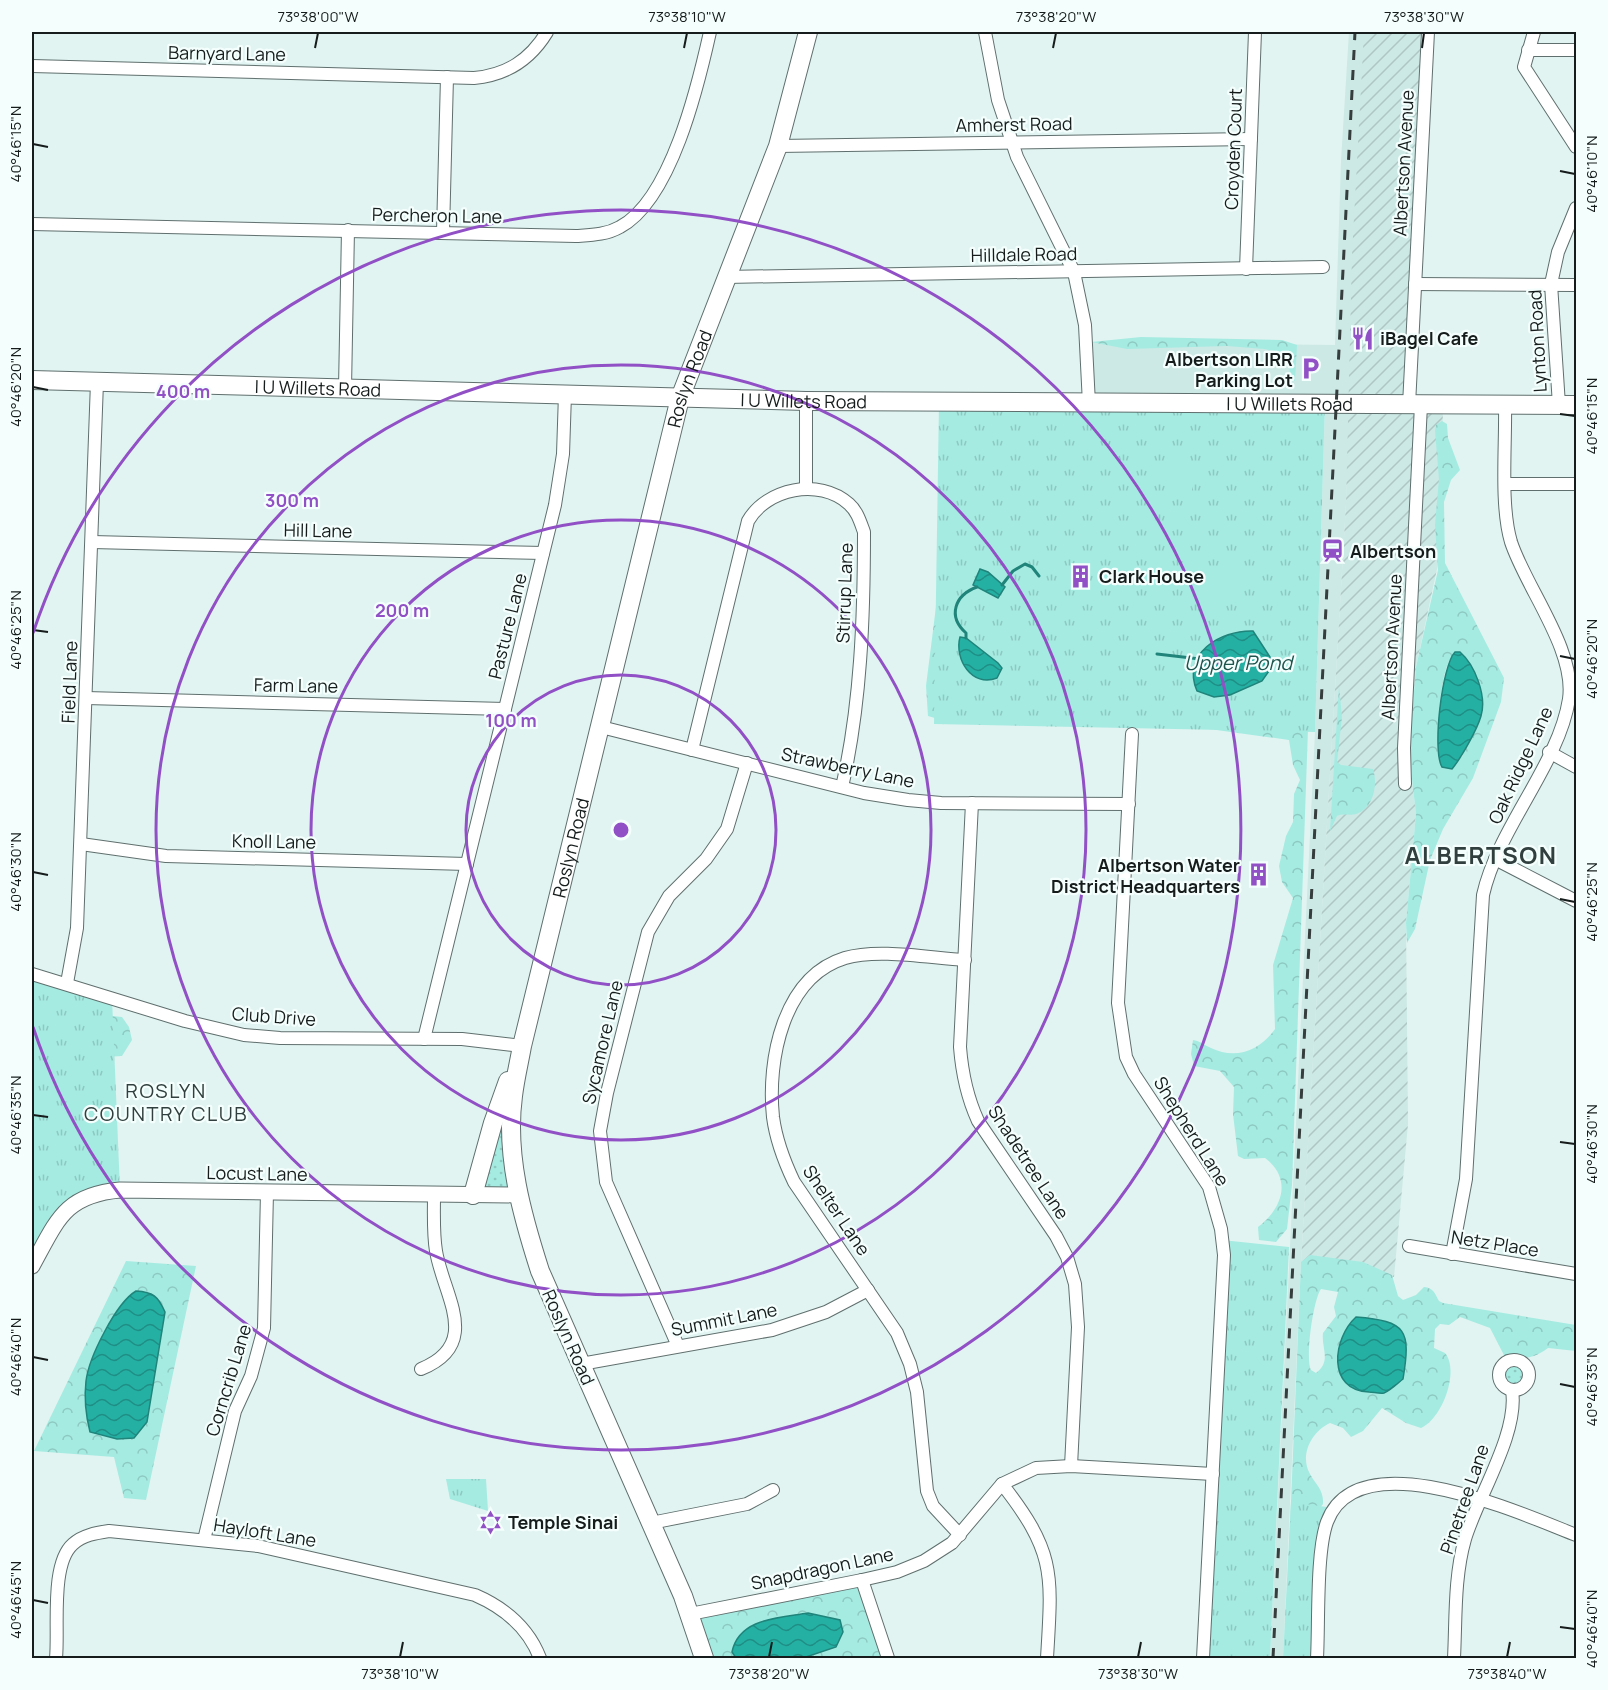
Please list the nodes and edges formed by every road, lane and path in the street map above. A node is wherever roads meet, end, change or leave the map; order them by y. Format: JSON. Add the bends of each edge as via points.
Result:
{"nodes":[{"id":1,"x":547,"y":32,"type":"edge"},
{"id":2,"x":710,"y":32,"type":"edge"},
{"id":3,"x":808,"y":32,"type":"edge"},
{"id":4,"x":985,"y":32,"type":"edge"},
{"id":5,"x":1255,"y":32,"type":"edge"},
{"id":6,"x":1428,"y":32,"type":"edge"},
{"id":7,"x":1534,"y":32,"type":"edge"},
{"id":8,"x":1528,"y":50,"type":"junction"},
{"id":9,"x":1576,"y":50,"type":"edge"},
{"id":10,"x":32,"y":66,"type":"edge"},
{"id":11,"x":447,"y":77,"type":"junction"},
{"id":12,"x":1251,"y":139,"type":"junction"},
{"id":13,"x":1013,"y":142,"type":"junction"},
{"id":14,"x":778,"y":146,"type":"junction"},
{"id":15,"x":1576,"y":147,"type":"edge"},
{"id":16,"x":1576,"y":208,"type":"edge"},
{"id":17,"x":32,"y":224,"type":"edge"},
{"id":18,"x":348,"y":230,"type":"junction"},
{"id":19,"x":443,"y":232,"type":"junction"},
{"id":20,"x":1323,"y":267,"type":"dead end"},
{"id":21,"x":1246,"y":269,"type":"junction"},
{"id":22,"x":1074,"y":272,"type":"junction"},
{"id":23,"x":725,"y":278,"type":"junction"},
{"id":24,"x":1415,"y":284,"type":"junction"},
{"id":25,"x":1551,"y":285,"type":"junction"},
{"id":26,"x":1576,"y":285,"type":"edge"},
{"id":27,"x":32,"y":380,"type":"edge"},
{"id":28,"x":97,"y":382,"type":"junction"},
{"id":29,"x":345,"y":388,"type":"junction"},
{"id":30,"x":565,"y":394,"type":"junction"},
{"id":31,"x":680,"y":398,"type":"junction"},
{"id":32,"x":807,"y":401,"type":"junction"},
{"id":33,"x":1089,"y":404,"type":"junction"},
{"id":34,"x":1415,"y":405,"type":"junction"},
{"id":35,"x":1505,"y":405,"type":"junction"},
{"id":36,"x":1568,"y":405,"type":"edge"},
{"id":37,"x":1506,"y":484,"type":"junction"},
{"id":38,"x":1576,"y":484,"type":"edge"},
{"id":39,"x":806,"y":489,"type":"junction"},
{"id":40,"x":92,"y":542,"type":"junction"},
{"id":41,"x":543,"y":553,"type":"junction"},
{"id":42,"x":86,"y":698,"type":"junction"},
{"id":43,"x":505,"y":709,"type":"junction"},
{"id":44,"x":601,"y":727,"type":"junction"},
{"id":45,"x":1132,"y":734,"type":"dead end"},
{"id":46,"x":692,"y":750,"type":"junction"},
{"id":47,"x":1549,"y":752,"type":"junction"},
{"id":48,"x":747,"y":763,"type":"junction"},
{"id":49,"x":1576,"y":766,"type":"edge"},
{"id":50,"x":1405,"y":784,"type":"dead end"},
{"id":51,"x":842,"y":787,"type":"junction"},
{"id":52,"x":972,"y":804,"type":"junction"},
{"id":53,"x":1129,"y":804,"type":"junction"},
{"id":54,"x":81,"y":844,"type":"junction"},
{"id":55,"x":1495,"y":859,"type":"junction"},
{"id":56,"x":467,"y":864,"type":"junction"},
{"id":57,"x":1576,"y":901,"type":"edge"},
{"id":58,"x":965,"y":960,"type":"junction"},
{"id":59,"x":32,"y":974,"type":"edge"},
{"id":60,"x":67,"y":983,"type":"junction"},
{"id":61,"x":424,"y":1039,"type":"junction"},
{"id":62,"x":522,"y":1046,"type":"junction"},
{"id":63,"x":267,"y":1192,"type":"junction"},
{"id":64,"x":434,"y":1195,"type":"junction"},
{"id":65,"x":473,"y":1195,"type":"junction"},
{"id":66,"x":519,"y":1195,"type":"junction"},
{"id":67,"x":1408,"y":1246,"type":"dead end"},
{"id":68,"x":1452,"y":1254,"type":"junction"},
{"id":69,"x":32,"y":1266,"type":"edge"},
{"id":70,"x":1576,"y":1274,"type":"edge"},
{"id":71,"x":868,"y":1290,"type":"junction"},
{"id":72,"x":678,"y":1346,"type":"junction"},
{"id":73,"x":581,"y":1364,"type":"junction"},
{"id":74,"x":421,"y":1369,"type":"dead end"},
{"id":75,"x":1512,"y":1390,"type":"dead end"},
{"id":76,"x":1071,"y":1467,"type":"junction"},
{"id":77,"x":1213,"y":1474,"type":"junction"},
{"id":78,"x":1002,"y":1484,"type":"junction"},
{"id":79,"x":773,"y":1490,"type":"dead end"},
{"id":80,"x":1481,"y":1499,"type":"junction"},
{"id":81,"x":651,"y":1523,"type":"junction"},
{"id":82,"x":960,"y":1535,"type":"junction"},
{"id":83,"x":1576,"y":1536,"type":"edge"},
{"id":84,"x":204,"y":1540,"type":"junction"},
{"id":85,"x":862,"y":1580,"type":"junction"},
{"id":86,"x":690,"y":1614,"type":"junction"},
{"id":87,"x":56,"y":1659,"type":"edge"},
{"id":88,"x":540,"y":1659,"type":"edge"},
{"id":89,"x":704,"y":1659,"type":"edge"},
{"id":90,"x":888,"y":1659,"type":"edge"},
{"id":91,"x":1047,"y":1659,"type":"edge"},
{"id":92,"x":1203,"y":1659,"type":"edge"},
{"id":93,"x":1317,"y":1659,"type":"edge"},
{"id":94,"x":1454,"y":1659,"type":"edge"}],
"edges":[{"from":1,"to":11,"type":"street","name":"Barnyard Lane","via":[[533,52],[500,73],[474,78]]},
{"from":2,"to":19,"type":"street","name":"Percheron Lane","via":[[674,152],[655,195],[634,218],[603,234],[576,236]]},
{"from":3,"to":14,"type":"main road","name":"Roslyn Road"},
{"from":4,"to":13,"type":"street","via":[[998,100]]},
{"from":5,"to":12,"type":"street","name":"Croyden Court"},
{"from":6,"to":24,"type":"street","name":"Albertson Avenue"},
{"from":7,"to":8,"type":"street"},
{"from":8,"to":9,"type":"street"},
{"from":8,"to":15,"type":"street","via":[[1524,67],[1528,77]]},
{"from":10,"to":11,"type":"street","name":"Barnyard Lane"},
{"from":11,"to":19,"type":"street"},
{"from":12,"to":13,"type":"street","name":"Amherst Road"},
{"from":12,"to":21,"type":"street","name":"Croyden Court"},
{"from":13,"to":14,"type":"street","name":"Amherst Road"},
{"from":13,"to":22,"type":"street","via":[[1037,201]]},
{"from":14,"to":23,"type":"main road","name":"Roslyn Road"},
{"from":16,"to":25,"type":"street","name":"Lynton Road","via":[[1558,252]]},
{"from":17,"to":18,"type":"street","name":"Percheron Lane"},
{"from":18,"to":19,"type":"street","name":"Percheron Lane"},
{"from":18,"to":29,"type":"street"},
{"from":20,"to":21,"type":"street","name":"Hilldale Road"},
{"from":21,"to":22,"type":"street","name":"Hilldale Road"},
{"from":22,"to":23,"type":"street","name":"Hilldale Road"},
{"from":22,"to":33,"type":"street","via":[[1085,325]]},
{"from":23,"to":31,"type":"main road","name":"Roslyn Road"},
{"from":24,"to":25,"type":"street"},
{"from":24,"to":34,"type":"street","name":"Albertson Avenue"},
{"from":25,"to":26,"type":"street"},
{"from":25,"to":36,"type":"street","name":"Lynton Road"},
{"from":27,"to":28,"type":"main road","name":"I U Willets Road"},
{"from":28,"to":29,"type":"main road","name":"I U Willets Road"},
{"from":28,"to":40,"type":"street","name":"Field Lane"},
{"from":29,"to":30,"type":"main road","name":"I U Willets Road"},
{"from":30,"to":31,"type":"main road","name":"I U Willets Road"},
{"from":30,"to":41,"type":"street","name":"Pasture Lane","via":[[561,477]]},
{"from":31,"to":32,"type":"main road","name":"I U Willets Road"},
{"from":31,"to":44,"type":"main road","name":"Roslyn Road"},
{"from":32,"to":33,"type":"main road","name":"I U Willets Road"},
{"from":32,"to":39,"type":"street"},
{"from":33,"to":34,"type":"main road","name":"I U Willets Road"},
{"from":34,"to":35,"type":"main road","name":"I U Willets Road"},
{"from":34,"to":50,"type":"street","name":"Albertson Avenue"},
{"from":35,"to":36,"type":"main road","name":"I U Willets Road"},
{"from":35,"to":37,"type":"street","name":"Oak Ridge Lane"},
{"from":37,"to":38,"type":"street"},
{"from":37,"to":47,"type":"street","name":"Oak Ridge Lane","via":[[1511,541],[1557,643],[1568,678],[1566,711]]},
{"from":39,"to":46,"type":"street","name":"Stirrup Lane","via":[[771,496],[748,521]]},
{"from":39,"to":51,"type":"street","name":"Stirrup Lane","via":[[842,499],[857,513],[864,532],[857,707]]},
{"from":40,"to":41,"type":"street","name":"Hill Lane"},
{"from":40,"to":42,"type":"street","name":"Field Lane"},
{"from":41,"to":43,"type":"street","name":"Pasture Lane"},
{"from":42,"to":43,"type":"street","name":"Farm Lane"},
{"from":42,"to":54,"type":"street","name":"Field Lane"},
{"from":43,"to":56,"type":"street","name":"Pasture Lane"},
{"from":44,"to":46,"type":"street","name":"Strawberry Lane"},
{"from":44,"to":62,"type":"main road","name":"Roslyn Road"},
{"from":45,"to":53,"type":"street","name":"Shepherd Lane"},
{"from":46,"to":48,"type":"street","name":"Strawberry Lane"},
{"from":47,"to":49,"type":"street"},
{"from":47,"to":55,"type":"street","name":"Oak Ridge Lane"},
{"from":48,"to":51,"type":"street","name":"Strawberry Lane"},
{"from":48,"to":72,"type":"street","name":"Sycamore Lane","via":[[727,829],[706,859],[669,896],[648,932],[600,1131],[606,1182]]},
{"from":51,"to":52,"type":"street","name":"Strawberry Lane","via":[[908,800]]},
{"from":52,"to":53,"type":"street","name":"Strawberry Lane"},
{"from":52,"to":58,"type":"street","name":"Shadetree Lane"},
{"from":53,"to":77,"type":"street","name":"Shepherd Lane","via":[[1118,1004],[1121,1039],[1134,1074],[1209,1187],[1221,1229],[1224,1255]]},
{"from":54,"to":56,"type":"street","name":"Knoll Lane","via":[[166,856]]},
{"from":54,"to":60,"type":"street","name":"Field Lane","via":[[77,928]]},
{"from":55,"to":57,"type":"street"},
{"from":55,"to":68,"type":"street","name":"Oak Ridge Lane","via":[[1482,906],[1466,1179]]},
{"from":56,"to":61,"type":"street","name":"Pasture Lane"},
{"from":58,"to":71,"type":"street","name":"Shelter Lane","via":[[848,957],[808,979],[788,1012],[772,1080],[777,1139],[794,1182]]},
{"from":58,"to":76,"type":"street","name":"Shadetree Lane","via":[[960,1047],[970,1105],[1056,1236],[1075,1284],[1078,1327]]},
{"from":59,"to":60,"type":"street","name":"Club Drive"},
{"from":60,"to":61,"type":"street","name":"Club Drive","via":[[185,1021],[244,1035]]},
{"from":61,"to":62,"type":"street","name":"Club Drive"},
{"from":62,"to":65,"type":"main road","via":[[493,1123]]},
{"from":62,"to":66,"type":"main road","name":"Roslyn Road","via":[[512,1121]]},
{"from":63,"to":64,"type":"street","name":"Locust Lane"},
{"from":63,"to":69,"type":"street","name":"Locust Lane","via":[[97,1192],[64,1211]]},
{"from":63,"to":84,"type":"street","name":"Corncrib Lane","via":[[264,1328],[251,1376],[235,1411]]},
{"from":64,"to":65,"type":"street","name":"Locust Lane"},
{"from":64,"to":74,"type":"street","via":[[436,1251],[456,1324],[447,1351]]},
{"from":65,"to":66,"type":"street","name":"Locust Lane"},
{"from":66,"to":73,"type":"main road","name":"Roslyn Road","via":[[540,1270]]},
{"from":67,"to":68,"type":"street","name":"Netz Place"},
{"from":68,"to":70,"type":"street","name":"Netz Place"},
{"from":71,"to":72,"type":"street","name":"Summit Lane","via":[[801,1322]]},
{"from":71,"to":82,"type":"street","name":"Shelter Lane","via":[[897,1333],[910,1364],[917,1392],[927,1491],[940,1515]]},
{"from":72,"to":73,"type":"street","name":"Summit Lane"},
{"from":73,"to":81,"type":"main road","name":"Roslyn Road"},
{"from":75,"to":80,"type":"street","name":"Pinetree Lane","via":[[1509,1427]]},
{"from":76,"to":77,"type":"street","name":"Snapdragon Lane"},
{"from":76,"to":78,"type":"street","name":"Snapdragon Lane","via":[[1036,1468]]},
{"from":77,"to":92,"type":"street","name":"Shepherd Lane"},
{"from":78,"to":82,"type":"street","name":"Snapdragon Lane"},
{"from":78,"to":91,"type":"street","via":[[1026,1515],[1048,1563],[1051,1590]]},
{"from":79,"to":81,"type":"street","via":[[747,1504]]},
{"from":80,"to":83,"type":"street"},
{"from":80,"to":93,"type":"street","via":[[1433,1488],[1379,1485],[1361,1488],[1342,1501],[1327,1522],[1322,1542]]},
{"from":80,"to":94,"type":"street","name":"Pinetree Lane","via":[[1465,1538],[1459,1568]]},
{"from":81,"to":86,"type":"main road","name":"Roslyn Road"},
{"from":82,"to":85,"type":"street","name":"Snapdragon Lane","via":[[924,1562]]},
{"from":84,"to":87,"type":"street","name":"Hayloft Lane","via":[[108,1531],[89,1534],[73,1544],[64,1556],[59,1574]]},
{"from":84,"to":88,"type":"street","name":"Hayloft Lane","via":[[295,1552],[475,1595],[503,1609],[516,1621]]},
{"from":85,"to":86,"type":"street","name":"Snapdragon Lane"},
{"from":85,"to":90,"type":"street"},
{"from":86,"to":89,"type":"main road","name":"Roslyn Road"}]}
